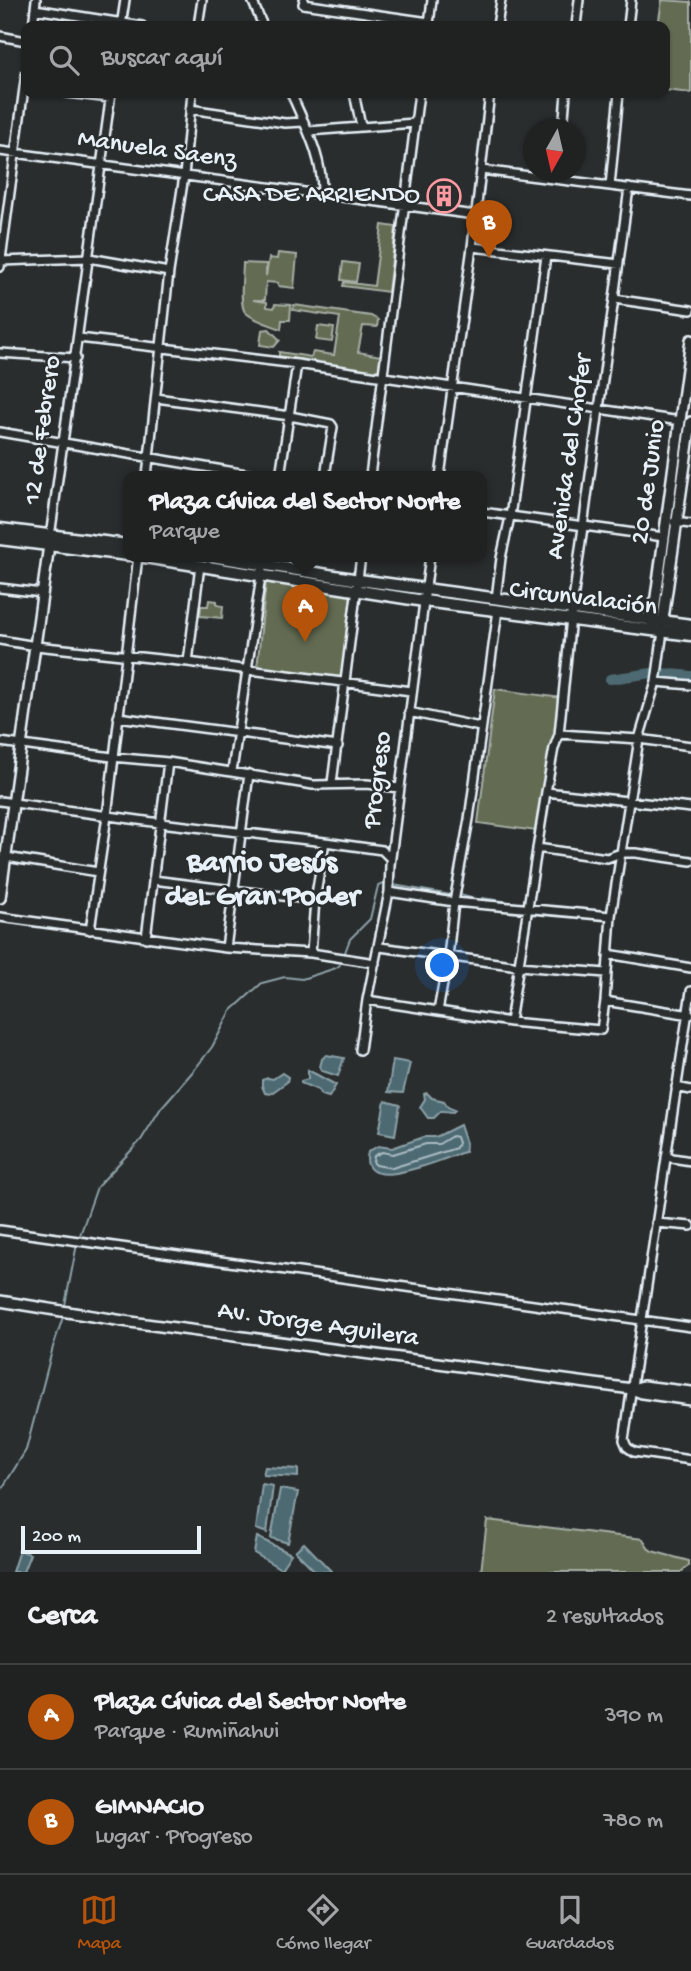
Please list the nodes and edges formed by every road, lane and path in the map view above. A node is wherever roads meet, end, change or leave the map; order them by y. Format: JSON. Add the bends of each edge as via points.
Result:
{"nodes":[{"id":1,"x":36,"y":0,"type":"edge"},
{"id":2,"x":125,"y":0,"type":"edge"},
{"id":3,"x":202,"y":0,"type":"edge"},
{"id":4,"x":252,"y":0,"type":"edge"},
{"id":5,"x":304,"y":0,"type":"edge"},
{"id":6,"x":348,"y":0,"type":"edge"},
{"id":7,"x":432,"y":0,"type":"edge"},
{"id":8,"x":500,"y":0,"type":"edge"},
{"id":9,"x":579,"y":0,"type":"edge"},
{"id":10,"x":631,"y":0,"type":"edge"},
{"id":11,"x":35,"y":9,"type":"junction"},
{"id":12,"x":347,"y":9,"type":"junction"},
{"id":13,"x":34,"y":21,"type":"edge"},
{"id":14,"x":100,"y":21,"type":"edge"},
{"id":15,"x":122,"y":21,"type":"edge"},
{"id":16,"x":199,"y":21,"type":"edge"},
{"id":17,"x":261,"y":21,"type":"edge"},
{"id":18,"x":413,"y":21,"type":"edge"},
{"id":19,"x":429,"y":21,"type":"edge"},
{"id":20,"x":498,"y":21,"type":"edge"},
{"id":21,"x":577,"y":21,"type":"edge"},
{"id":22,"x":629,"y":21,"type":"edge"},
{"id":23,"x":0,"y":36,"type":"edge"},
{"id":24,"x":21,"y":40,"type":"edge"},
{"id":25,"x":23,"y":98,"type":"edge"},
{"id":26,"x":111,"y":98,"type":"edge"},
{"id":27,"x":191,"y":98,"type":"edge"},
{"id":28,"x":293,"y":98,"type":"edge"},
{"id":29,"x":355,"y":98,"type":"edge"},
{"id":30,"x":418,"y":98,"type":"edge"},
{"id":31,"x":489,"y":98,"type":"edge"},
{"id":32,"x":566,"y":98,"type":"edge"},
{"id":33,"x":619,"y":98,"type":"edge"},
{"id":34,"x":190,"y":109,"type":"junction"},
{"id":35,"x":564,"y":119,"type":"edge"},
{"id":36,"x":304,"y":122,"type":"junction"},
{"id":37,"x":415,"y":123,"type":"junction"},
{"id":38,"x":361,"y":126,"type":"junction"},
{"id":39,"x":309,"y":131,"type":"junction"},
{"id":40,"x":0,"y":151,"type":"edge"},
{"id":41,"x":15,"y":153,"type":"junction"},
{"id":42,"x":102,"y":165,"type":"junction"},
{"id":43,"x":481,"y":170,"type":"junction"},
{"id":44,"x":523,"y":173,"type":"edge"},
{"id":45,"x":184,"y":176,"type":"junction"},
{"id":46,"x":586,"y":181,"type":"edge"},
{"id":47,"x":610,"y":186,"type":"junction"},
{"id":48,"x":629,"y":188,"type":"junction"},
{"id":49,"x":322,"y":194,"type":"junction"},
{"id":50,"x":691,"y":196,"type":"edge"},
{"id":51,"x":405,"y":205,"type":"junction"},
{"id":52,"x":475,"y":215,"type":"junction"},
{"id":53,"x":472,"y":247,"type":"junction"},
{"id":54,"x":546,"y":256,"type":"junction"},
{"id":55,"x":89,"y":258,"type":"junction"},
{"id":56,"x":0,"y":261,"type":"edge"},
{"id":57,"x":619,"y":264,"type":"junction"},
{"id":58,"x":0,"y":267,"type":"edge"},
{"id":59,"x":169,"y":272,"type":"junction"},
{"id":60,"x":614,"y":299,"type":"junction"},
{"id":61,"x":691,"y":310,"type":"edge"},
{"id":62,"x":79,"y":338,"type":"junction"},
{"id":63,"x":691,"y":340,"type":"edge"},
{"id":64,"x":160,"y":348,"type":"junction"},
{"id":65,"x":0,"y":353,"type":"edge"},
{"id":66,"x":76,"y":358,"type":"junction"},
{"id":67,"x":297,"y":364,"type":"junction"},
{"id":68,"x":383,"y":378,"type":"junction"},
{"id":69,"x":451,"y":388,"type":"junction"},
{"id":70,"x":526,"y":397,"type":"junction"},
{"id":71,"x":156,"y":398,"type":"junction"},
{"id":72,"x":599,"y":410,"type":"junction"},
{"id":73,"x":290,"y":415,"type":"junction"},
{"id":74,"x":684,"y":415,"type":"edge"},
{"id":75,"x":691,"y":422,"type":"edge"},
{"id":76,"x":0,"y":432,"type":"edge"},
{"id":77,"x":64,"y":442,"type":"junction"},
{"id":78,"x":149,"y":458,"type":"junction"},
{"id":79,"x":148,"y":471,"type":"edge"},
{"id":80,"x":228,"y":471,"type":"edge"},
{"id":81,"x":281,"y":471,"type":"edge"},
{"id":82,"x":326,"y":471,"type":"edge"},
{"id":83,"x":371,"y":471,"type":"edge"},
{"id":84,"x":441,"y":471,"type":"edge"},
{"id":85,"x":487,"y":513,"type":"edge"},
{"id":86,"x":510,"y":517,"type":"junction"},
{"id":87,"x":666,"y":522,"type":"junction"},
{"id":88,"x":677,"y":523,"type":"junction"},
{"id":89,"x":691,"y":524,"type":"edge"},
{"id":90,"x":583,"y":527,"type":"junction"},
{"id":91,"x":0,"y":529,"type":"edge"},
{"id":92,"x":664,"y":537,"type":"junction"},
{"id":93,"x":0,"y":539,"type":"edge"},
{"id":94,"x":50,"y":540,"type":"junction"},
{"id":95,"x":123,"y":545,"type":"edge"},
{"id":96,"x":123,"y":554,"type":"edge"},
{"id":97,"x":137,"y":562,"type":"edge"},
{"id":98,"x":179,"y":562,"type":"edge"},
{"id":99,"x":242,"y":562,"type":"edge"},
{"id":100,"x":360,"y":562,"type":"edge"},
{"id":101,"x":429,"y":562,"type":"edge"},
{"id":102,"x":200,"y":565,"type":"junction"},
{"id":103,"x":262,"y":566,"type":"edge"},
{"id":104,"x":358,"y":586,"type":"junction"},
{"id":105,"x":0,"y":588,"type":"edge"},
{"id":106,"x":426,"y":589,"type":"junction"},
{"id":107,"x":42,"y":593,"type":"junction"},
{"id":108,"x":496,"y":598,"type":"junction"},
{"id":109,"x":424,"y":601,"type":"junction"},
{"id":110,"x":572,"y":608,"type":"junction"},
{"id":111,"x":498,"y":610,"type":"junction"},
{"id":112,"x":572,"y":620,"type":"junction"},
{"id":113,"x":691,"y":625,"type":"edge"},
{"id":114,"x":658,"y":626,"type":"junction"},
{"id":115,"x":691,"y":635,"type":"edge"},
{"id":116,"x":0,"y":640,"type":"edge"},
{"id":117,"x":36,"y":646,"type":"junction"},
{"id":118,"x":127,"y":656,"type":"junction"},
{"id":119,"x":188,"y":662,"type":"junction"},
{"id":120,"x":247,"y":670,"type":"junction"},
{"id":121,"x":345,"y":682,"type":"junction"},
{"id":122,"x":656,"y":682,"type":"junction"},
{"id":123,"x":691,"y":685,"type":"edge"},
{"id":124,"x":411,"y":691,"type":"junction"},
{"id":125,"x":409,"y":712,"type":"junction"},
{"id":126,"x":118,"y":717,"type":"junction"},
{"id":127,"x":480,"y":727,"type":"junction"},
{"id":128,"x":238,"y":732,"type":"junction"},
{"id":129,"x":559,"y":734,"type":"junction"},
{"id":130,"x":639,"y":739,"type":"junction"},
{"id":131,"x":0,"y":742,"type":"edge"},
{"id":132,"x":21,"y":745,"type":"junction"},
{"id":133,"x":338,"y":746,"type":"junction"},
{"id":134,"x":691,"y":746,"type":"edge"},
{"id":135,"x":112,"y":757,"type":"junction"},
{"id":136,"x":168,"y":762,"type":"junction"},
{"id":137,"x":232,"y":771,"type":"junction"},
{"id":138,"x":249,"y":774,"type":"junction"},
{"id":139,"x":332,"y":783,"type":"junction"},
{"id":140,"x":399,"y":788,"type":"junction"},
{"id":141,"x":546,"y":792,"type":"junction"},
{"id":142,"x":630,"y":800,"type":"junction"},
{"id":143,"x":0,"y":801,"type":"edge"},
{"id":144,"x":13,"y":803,"type":"junction"},
{"id":145,"x":691,"y":808,"type":"edge"},
{"id":146,"x":107,"y":816,"type":"junction"},
{"id":147,"x":160,"y":823,"type":"junction"},
{"id":148,"x":241,"y":832,"type":"junction"},
{"id":149,"x":393,"y":841,"type":"junction"},
{"id":150,"x":325,"y":842,"type":"junction"},
{"id":151,"x":537,"y":848,"type":"junction"},
{"id":152,"x":382,"y":850,"type":"junction"},
{"id":153,"x":621,"y":853,"type":"junction"},
{"id":154,"x":6,"y":858,"type":"junction"},
{"id":155,"x":391,"y":859,"type":"junction"},
{"id":156,"x":691,"y":861,"type":"edge"},
{"id":157,"x":98,"y":872,"type":"junction"},
{"id":158,"x":153,"y":880,"type":"junction"},
{"id":159,"x":233,"y":890,"type":"junction"},
{"id":160,"x":389,"y":892,"type":"junction"},
{"id":161,"x":0,"y":898,"type":"edge"},
{"id":162,"x":315,"y":900,"type":"junction"},
{"id":163,"x":454,"y":902,"type":"junction"},
{"id":164,"x":528,"y":909,"type":"junction"},
{"id":165,"x":611,"y":916,"type":"junction"},
{"id":166,"x":0,"y":917,"type":"edge"},
{"id":167,"x":90,"y":930,"type":"junction"},
{"id":168,"x":146,"y":938,"type":"junction"},
{"id":169,"x":380,"y":947,"type":"junction"},
{"id":170,"x":226,"y":948,"type":"junction"},
{"id":171,"x":311,"y":953,"type":"junction"},
{"id":172,"x":608,"y":954,"type":"junction"},
{"id":173,"x":449,"y":957,"type":"junction"},
{"id":174,"x":375,"y":962,"type":"junction"},
{"id":175,"x":519,"y":966,"type":"junction"},
{"id":176,"x":691,"y":968,"type":"edge"},
{"id":177,"x":606,"y":974,"type":"junction"},
{"id":178,"x":691,"y":991,"type":"edge"},
{"id":179,"x":367,"y":1000,"type":"junction"},
{"id":180,"x":605,"y":1001,"type":"junction"},
{"id":181,"x":438,"y":1011,"type":"junction"},
{"id":182,"x":689,"y":1014,"type":"edge"},
{"id":183,"x":510,"y":1022,"type":"junction"},
{"id":184,"x":360,"y":1050,"type":"dead end"},
{"id":185,"x":676,"y":1087,"type":"junction"},
{"id":186,"x":691,"y":1090,"type":"edge"},
{"id":187,"x":666,"y":1157,"type":"junction"},
{"id":188,"x":691,"y":1161,"type":"edge"},
{"id":189,"x":656,"y":1223,"type":"junction"},
{"id":190,"x":691,"y":1226,"type":"edge"},
{"id":191,"x":0,"y":1230,"type":"edge"},
{"id":192,"x":0,"y":1301,"type":"edge"},
{"id":193,"x":641,"y":1320,"type":"junction"},
{"id":194,"x":691,"y":1327,"type":"edge"},
{"id":195,"x":632,"y":1389,"type":"junction"},
{"id":196,"x":691,"y":1392,"type":"edge"},
{"id":197,"x":691,"y":1399,"type":"edge"},
{"id":198,"x":691,"y":1460,"type":"edge"}],
"edges":[{"from":1,"to":11,"type":"street"},
{"from":2,"to":15,"type":"street"},
{"from":3,"to":16,"type":"street"},
{"from":4,"to":17,"type":"street"},
{"from":5,"to":12,"type":"street","via":[[303,4]]},
{"from":6,"to":12,"type":"street"},
{"from":7,"to":19,"type":"street"},
{"from":8,"to":20,"type":"street"},
{"from":9,"to":21,"type":"street"},
{"from":10,"to":22,"type":"street"},
{"from":11,"to":13,"type":"street"},
{"from":11,"to":14,"type":"street"},
{"from":12,"to":18,"type":"street"},
{"from":23,"to":24,"type":"street"},
{"from":25,"to":41,"type":"street"},
{"from":26,"to":42,"type":"street","name":"12 de Febrero"},
{"from":27,"to":34,"type":"street"},
{"from":28,"to":36,"type":"street"},
{"from":29,"to":38,"type":"street"},
{"from":30,"to":37,"type":"street"},
{"from":31,"to":43,"type":"street"},
{"from":32,"to":35,"type":"street"},
{"from":33,"to":47,"type":"street"},
{"from":34,"to":36,"type":"street"},
{"from":34,"to":45,"type":"street"},
{"from":36,"to":39,"type":"street"},
{"from":37,"to":38,"type":"street"},
{"from":37,"to":51,"type":"street"},
{"from":38,"to":39,"type":"street"},
{"from":39,"to":49,"type":"street","via":[[321,168]]},
{"from":40,"to":41,"type":"street","name":"Manuela Saenz"},
{"from":41,"to":42,"type":"street","name":"Manuela Saenz"},
{"from":41,"to":56,"type":"street"},
{"from":42,"to":45,"type":"street","name":"Manuela Saenz"},
{"from":42,"to":55,"type":"street","name":"12 de Febrero"},
{"from":43,"to":44,"type":"street"},
{"from":43,"to":52,"type":"street"},
{"from":45,"to":49,"type":"street","name":"Manuela Saenz"},
{"from":45,"to":59,"type":"street"},
{"from":46,"to":47,"type":"street"},
{"from":47,"to":48,"type":"street"},
{"from":48,"to":50,"type":"street"},
{"from":48,"to":57,"type":"street","name":"Avenida del Chofer"},
{"from":49,"to":51,"type":"street","name":"Manuela Saenz"},
{"from":51,"to":52,"type":"street","name":"Manuela Saenz"},
{"from":51,"to":68,"type":"street"},
{"from":52,"to":53,"type":"street"},
{"from":53,"to":54,"type":"street"},
{"from":53,"to":69,"type":"street"},
{"from":54,"to":57,"type":"street"},
{"from":54,"to":70,"type":"street"},
{"from":55,"to":56,"type":"street"},
{"from":55,"to":59,"type":"street"},
{"from":55,"to":62,"type":"street","name":"12 de Febrero"},
{"from":56,"to":58,"type":"street"},
{"from":57,"to":60,"type":"street","name":"Avenida del Chofer"},
{"from":59,"to":64,"type":"street"},
{"from":60,"to":61,"type":"street"},
{"from":60,"to":72,"type":"street","name":"Avenida del Chofer"},
{"from":62,"to":64,"type":"street"},
{"from":62,"to":66,"type":"street","name":"12 de Febrero"},
{"from":63,"to":74,"type":"street","name":"20 de Junio"},
{"from":64,"to":67,"type":"street"},
{"from":64,"to":71,"type":"street"},
{"from":65,"to":66,"type":"street"},
{"from":66,"to":77,"type":"street","name":"12 de Febrero"},
{"from":67,"to":68,"type":"street"},
{"from":67,"to":73,"type":"street"},
{"from":68,"to":69,"type":"street"},
{"from":68,"to":83,"type":"street"},
{"from":69,"to":70,"type":"street"},
{"from":69,"to":84,"type":"street"},
{"from":70,"to":72,"type":"street"},
{"from":70,"to":86,"type":"street"},
{"from":71,"to":73,"type":"street"},
{"from":71,"to":78,"type":"street"},
{"from":72,"to":74,"type":"street"},
{"from":72,"to":90,"type":"street","name":"Avenida del Chofer"},
{"from":73,"to":81,"type":"street"},
{"from":73,"to":82,"type":"street","via":[[333,427]]},
{"from":74,"to":87,"type":"street","name":"20 de Junio"},
{"from":75,"to":88,"type":"street","name":"20 de Junio"},
{"from":76,"to":77,"type":"street"},
{"from":77,"to":78,"type":"street"},
{"from":77,"to":94,"type":"street","name":"12 de Febrero"},
{"from":78,"to":79,"type":"street"},
{"from":78,"to":80,"type":"street"},
{"from":85,"to":86,"type":"street"},
{"from":86,"to":90,"type":"street"},
{"from":86,"to":108,"type":"street"},
{"from":87,"to":88,"type":"street"},
{"from":87,"to":92,"type":"street","name":"20 de Junio"},
{"from":88,"to":89,"type":"street"},
{"from":88,"to":114,"type":"street","name":"20 de Junio"},
{"from":90,"to":92,"type":"street"},
{"from":90,"to":110,"type":"street","name":"Avenida del Chofer"},
{"from":91,"to":94,"type":"main road"},
{"from":92,"to":114,"type":"street","name":"20 de Junio"},
{"from":93,"to":94,"type":"main road"},
{"from":94,"to":95,"type":"main road"},
{"from":94,"to":96,"type":"main road"},
{"from":94,"to":107,"type":"street","name":"12 de Febrero"},
{"from":97,"to":118,"type":"street"},
{"from":98,"to":102,"type":"main road","name":"Circunvalación"},
{"from":99,"to":103,"type":"main road","name":"Circunvalación"},
{"from":100,"to":104,"type":"street"},
{"from":101,"to":106,"type":"street","name":"Progreso"},
{"from":102,"to":103,"type":"main road","name":"Circunvalación"},
{"from":102,"to":119,"type":"street"},
{"from":103,"to":104,"type":"main road","name":"Circunvalación"},
{"from":103,"to":120,"type":"street"},
{"from":104,"to":106,"type":"main road","name":"Circunvalación"},
{"from":104,"to":109,"type":"main road","name":"Circunvalación"},
{"from":104,"to":121,"type":"street"},
{"from":105,"to":107,"type":"street"},
{"from":106,"to":108,"type":"main road","name":"Circunvalación"},
{"from":106,"to":109,"type":"street","name":"Progreso"},
{"from":107,"to":117,"type":"street","name":"12 de Febrero"},
{"from":108,"to":110,"type":"main road","name":"Circunvalación"},
{"from":109,"to":111,"type":"main road","name":"Circunvalación"},
{"from":109,"to":124,"type":"street","name":"Progreso"},
{"from":110,"to":112,"type":"street","name":"Avenida del Chofer"},
{"from":110,"to":114,"type":"main road","name":"Circunvalación"},
{"from":111,"to":112,"type":"main road","name":"Circunvalación"},
{"from":111,"to":127,"type":"street"},
{"from":112,"to":114,"type":"main road","name":"Circunvalación"},
{"from":112,"to":129,"type":"street","name":"Avenida del Chofer"},
{"from":113,"to":114,"type":"main road","name":"Circunvalación"},
{"from":114,"to":115,"type":"main road","name":"Circunvalación"},
{"from":114,"to":122,"type":"street"},
{"from":116,"to":117,"type":"street"},
{"from":117,"to":118,"type":"street"},
{"from":117,"to":132,"type":"street","name":"12 de Febrero"},
{"from":118,"to":119,"type":"street"},
{"from":118,"to":126,"type":"street"},
{"from":119,"to":120,"type":"street"},
{"from":120,"to":121,"type":"street"},
{"from":120,"to":128,"type":"street"},
{"from":121,"to":124,"type":"street"},
{"from":121,"to":133,"type":"street"},
{"from":122,"to":123,"type":"street"},
{"from":122,"to":130,"type":"street"},
{"from":124,"to":125,"type":"street","name":"Progreso"},
{"from":125,"to":127,"type":"street"},
{"from":125,"to":140,"type":"street","name":"Progreso"},
{"from":126,"to":128,"type":"street"},
{"from":126,"to":135,"type":"street"},
{"from":127,"to":163,"type":"street"},
{"from":128,"to":133,"type":"street"},
{"from":128,"to":137,"type":"street"},
{"from":129,"to":130,"type":"street"},
{"from":129,"to":141,"type":"street","name":"Avenida del Chofer"},
{"from":130,"to":134,"type":"street"},
{"from":130,"to":142,"type":"street"},
{"from":131,"to":132,"type":"street"},
{"from":132,"to":135,"type":"street"},
{"from":132,"to":144,"type":"street","name":"12 de Febrero"},
{"from":133,"to":139,"type":"street"},
{"from":135,"to":136,"type":"street"},
{"from":135,"to":146,"type":"street"},
{"from":136,"to":137,"type":"street"},
{"from":136,"to":147,"type":"street"},
{"from":137,"to":138,"type":"street"},
{"from":138,"to":139,"type":"street","via":[[313,785]]},
{"from":138,"to":148,"type":"street"},
{"from":139,"to":140,"type":"street"},
{"from":140,"to":149,"type":"street","name":"Progreso"},
{"from":141,"to":142,"type":"street"},
{"from":141,"to":151,"type":"street","name":"Avenida del Chofer"},
{"from":142,"to":145,"type":"street"},
{"from":142,"to":153,"type":"street"},
{"from":143,"to":144,"type":"street"},
{"from":144,"to":146,"type":"street"},
{"from":144,"to":154,"type":"street","name":"12 de Febrero"},
{"from":146,"to":147,"type":"street"},
{"from":146,"to":157,"type":"street"},
{"from":147,"to":148,"type":"street"},
{"from":147,"to":158,"type":"street"},
{"from":148,"to":150,"type":"street"},
{"from":148,"to":159,"type":"street"},
{"from":149,"to":152,"type":"street"},
{"from":149,"to":155,"type":"street","name":"Progreso"},
{"from":150,"to":152,"type":"street"},
{"from":150,"to":162,"type":"street"},
{"from":151,"to":153,"type":"street","via":[[607,858]]},
{"from":151,"to":164,"type":"street","name":"Avenida del Chofer"},
{"from":152,"to":155,"type":"street"},
{"from":153,"to":156,"type":"street"},
{"from":153,"to":165,"type":"street"},
{"from":154,"to":157,"type":"street"},
{"from":154,"to":161,"type":"street","name":"12 de Febrero"},
{"from":155,"to":160,"type":"street","name":"Progreso"},
{"from":157,"to":167,"type":"street"},
{"from":158,"to":159,"type":"street"},
{"from":158,"to":168,"type":"street"},
{"from":159,"to":162,"type":"street"},
{"from":159,"to":170,"type":"street"},
{"from":160,"to":163,"type":"street"},
{"from":160,"to":169,"type":"street","name":"Progreso"},
{"from":162,"to":171,"type":"street"},
{"from":163,"to":164,"type":"street"},
{"from":163,"to":173,"type":"street"},
{"from":164,"to":165,"type":"street"},
{"from":164,"to":175,"type":"street","name":"Avenida del Chofer"},
{"from":165,"to":172,"type":"street"},
{"from":166,"to":167,"type":"street"},
{"from":167,"to":168,"type":"street"},
{"from":168,"to":170,"type":"street"},
{"from":169,"to":173,"type":"street"},
{"from":169,"to":174,"type":"street","name":"Progreso"},
{"from":170,"to":171,"type":"street"},
{"from":171,"to":174,"type":"street"},
{"from":172,"to":176,"type":"street"},
{"from":172,"to":177,"type":"street"},
{"from":173,"to":175,"type":"street"},
{"from":173,"to":181,"type":"street"},
{"from":174,"to":179,"type":"street","name":"Progreso"},
{"from":175,"to":177,"type":"street"},
{"from":175,"to":183,"type":"street","name":"Avenida del Chofer"},
{"from":177,"to":180,"type":"street"},
{"from":178,"to":182,"type":"street"},
{"from":179,"to":181,"type":"street"},
{"from":179,"to":184,"type":"street","name":"Progreso"},
{"from":180,"to":182,"type":"street"},
{"from":180,"to":183,"type":"street","via":[[601,1031]]},
{"from":181,"to":183,"type":"street"},
{"from":182,"to":185,"type":"street"},
{"from":185,"to":186,"type":"street"},
{"from":185,"to":187,"type":"street"},
{"from":187,"to":188,"type":"street"},
{"from":187,"to":189,"type":"street"},
{"from":189,"to":190,"type":"street"},
{"from":189,"to":193,"type":"street"},
{"from":191,"to":193,"type":"street"},
{"from":192,"to":195,"type":"street","name":"Av. Jorge Aguilera"},
{"from":193,"to":194,"type":"street"},
{"from":193,"to":195,"type":"street"},
{"from":195,"to":196,"type":"street","name":"Av. Jorge Aguilera","via":[[643,1386]]},
{"from":195,"to":197,"type":"street","name":"Av. Jorge Aguilera"},
{"from":195,"to":198,"type":"street","via":[[624,1440],[629,1450]]}]}
